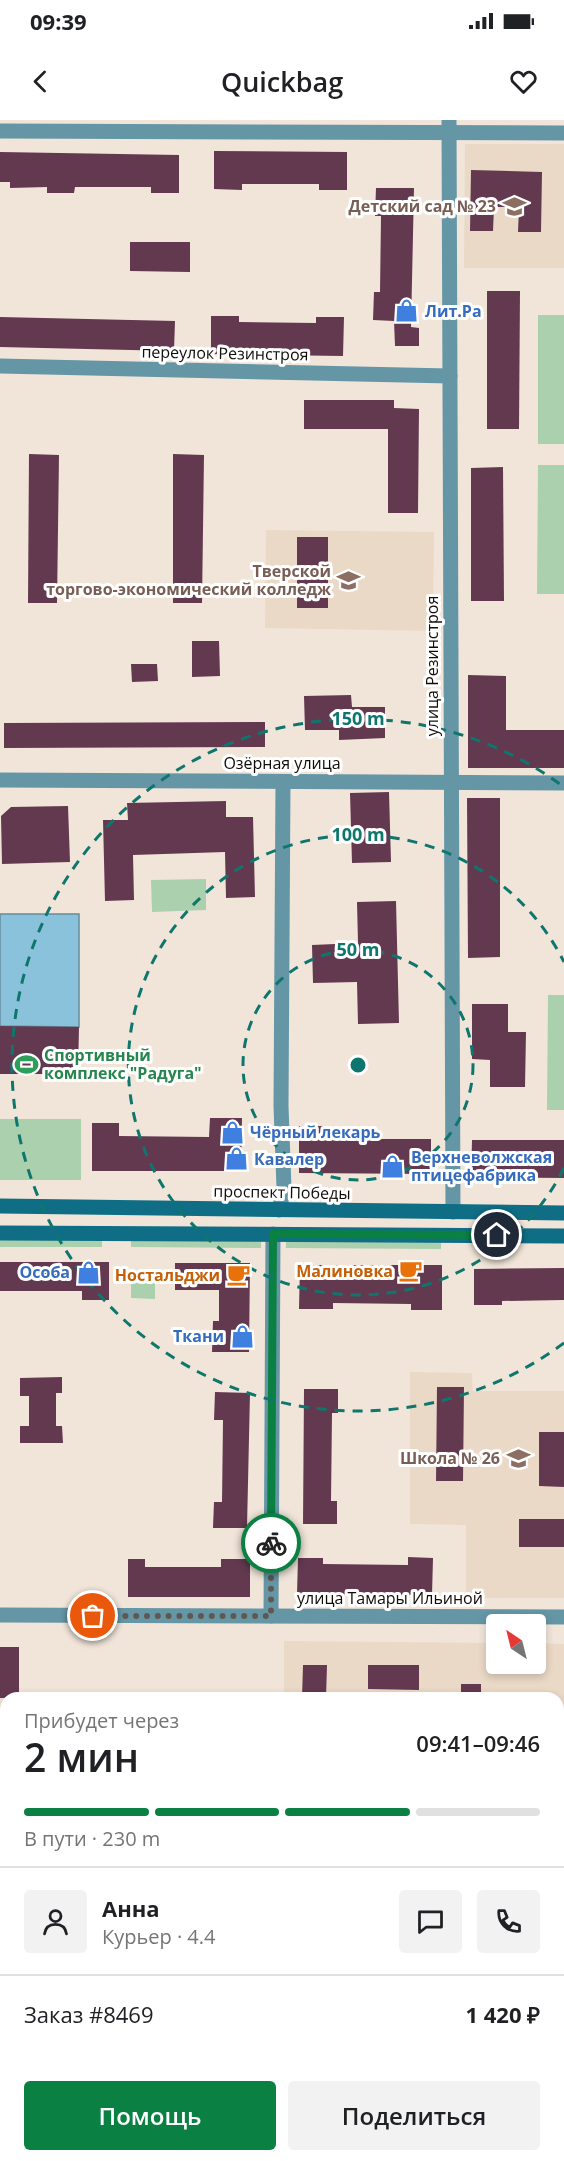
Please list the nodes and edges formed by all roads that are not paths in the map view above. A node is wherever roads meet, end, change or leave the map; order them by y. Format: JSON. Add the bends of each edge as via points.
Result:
{"nodes":[{"id":1,"x":48,"y":125,"type":"edge"},
{"id":2,"x":449,"y":126,"type":"edge"},
{"id":3,"x":0,"y":131,"type":"edge"},
{"id":4,"x":564,"y":133,"type":"edge"},
{"id":5,"x":0,"y":366,"type":"edge"},
{"id":6,"x":450,"y":376,"type":"junction"},
{"id":7,"x":0,"y":780,"type":"edge"},
{"id":8,"x":283,"y":782,"type":"junction"},
{"id":9,"x":451,"y":782,"type":"junction"},
{"id":10,"x":564,"y":783,"type":"edge"},
{"id":11,"x":0,"y":1206,"type":"edge"},
{"id":12,"x":279,"y":1210,"type":"junction"},
{"id":13,"x":453,"y":1212,"type":"junction"},
{"id":14,"x":564,"y":1213,"type":"edge"},
{"id":15,"x":0,"y":1233,"type":"edge"},
{"id":16,"x":273,"y":1234,"type":"junction"},
{"id":17,"x":564,"y":1236,"type":"edge"},
{"id":18,"x":0,"y":1615,"type":"edge"},
{"id":19,"x":271,"y":1616,"type":"junction"},
{"id":20,"x":564,"y":1617,"type":"edge"}],
"edges":[{"from":1,"to":2,"type":"street"},
{"from":1,"to":3,"type":"street"},
{"from":2,"to":4,"type":"street"},
{"from":2,"to":6,"type":"street","name":"улица Резинстроя"},
{"from":5,"to":6,"type":"street","name":"переулок Резинстроя"},
{"from":6,"to":9,"type":"street","name":"улица Резинстроя"},
{"from":7,"to":8,"type":"street","name":"Озёрная улица"},
{"from":8,"to":9,"type":"street","name":"Озёрная улица"},
{"from":8,"to":12,"type":"street","via":[[284,1188]]},
{"from":9,"to":10,"type":"street","name":"Озёрная улица"},
{"from":9,"to":13,"type":"street","name":"улица Резинстроя"},
{"from":11,"to":12,"type":"main road","name":"проспект Победы"},
{"from":12,"to":13,"type":"main road","name":"проспект Победы"},
{"from":13,"to":14,"type":"main road","name":"проспект Победы"},
{"from":15,"to":16,"type":"main road"},
{"from":16,"to":17,"type":"main road"},
{"from":16,"to":19,"type":"street"},
{"from":18,"to":19,"type":"street","name":"улица Тамары Ильиной"},
{"from":19,"to":20,"type":"street","name":"улица Тамары Ильиной"}]}
